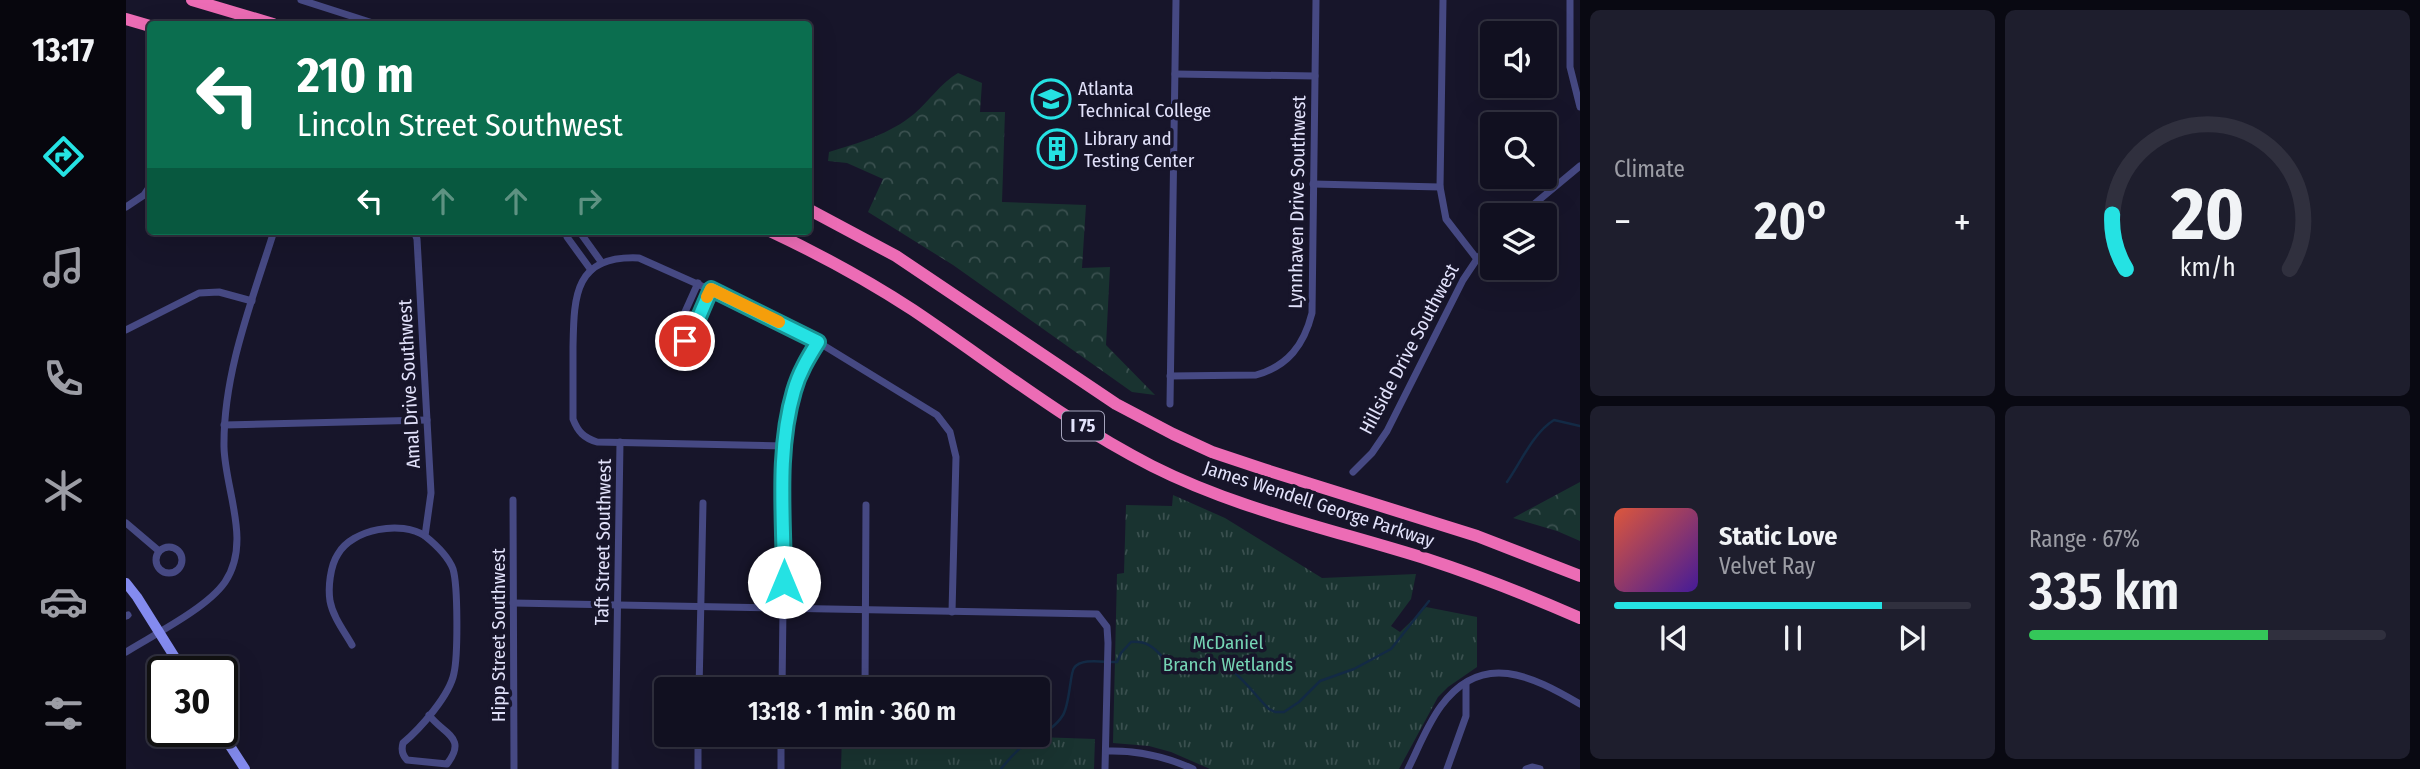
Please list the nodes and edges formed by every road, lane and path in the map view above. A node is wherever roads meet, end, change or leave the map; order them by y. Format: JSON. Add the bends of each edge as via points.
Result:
{"nodes":[{"id":1,"x":192,"y":0,"type":"edge"},
{"id":2,"x":301,"y":0,"type":"edge"},
{"id":3,"x":1176,"y":0,"type":"edge"},
{"id":4,"x":1316,"y":0,"type":"edge"},
{"id":5,"x":1443,"y":0,"type":"edge"},
{"id":6,"x":1570,"y":0,"type":"edge"},
{"id":7,"x":126,"y":19,"type":"edge"},
{"id":8,"x":263,"y":21,"type":"edge"},
{"id":9,"x":367,"y":21,"type":"edge"},
{"id":10,"x":147,"y":25,"type":"edge"},
{"id":11,"x":1175,"y":74,"type":"junction"},
{"id":12,"x":1315,"y":76,"type":"junction"},
{"id":13,"x":1580,"y":107,"type":"edge"},
{"id":14,"x":1580,"y":166,"type":"edge"},
{"id":15,"x":1313,"y":184,"type":"junction"},
{"id":16,"x":1440,"y":187,"type":"junction"},
{"id":17,"x":147,"y":190,"type":"edge"},
{"id":18,"x":1535,"y":203,"type":"edge"},
{"id":19,"x":126,"y":207,"type":"edge"},
{"id":20,"x":812,"y":210,"type":"edge"},
{"id":21,"x":273,"y":235,"type":"edge"},
{"id":22,"x":416,"y":235,"type":"edge"},
{"id":23,"x":567,"y":235,"type":"edge"},
{"id":24,"x":582,"y":235,"type":"edge"},
{"id":25,"x":778,"y":235,"type":"edge"},
{"id":26,"x":1480,"y":254,"type":"edge"},
{"id":27,"x":1476,"y":258,"type":"junction"},
{"id":28,"x":602,"y":263,"type":"junction"},
{"id":29,"x":591,"y":271,"type":"junction"},
{"id":30,"x":698,"y":283,"type":"junction"},
{"id":31,"x":711,"y":289,"type":"junction"},
{"id":32,"x":252,"y":301,"type":"junction"},
{"id":33,"x":126,"y":330,"type":"edge"},
{"id":34,"x":818,"y":342,"type":"junction"},
{"id":35,"x":1170,"y":376,"type":"junction"},
{"id":36,"x":1170,"y":404,"type":"dead end"},
{"id":37,"x":427,"y":420,"type":"junction"},
{"id":38,"x":224,"y":425,"type":"junction"},
{"id":39,"x":620,"y":443,"type":"junction"},
{"id":40,"x":785,"y":446,"type":"junction"},
{"id":41,"x":1353,"y":472,"type":"dead end"},
{"id":42,"x":513,"y":500,"type":"dead end"},
{"id":43,"x":703,"y":503,"type":"dead end"},
{"id":44,"x":866,"y":505,"type":"dead end"},
{"id":45,"x":126,"y":523,"type":"edge"},
{"id":46,"x":425,"y":536,"type":"junction"},
{"id":47,"x":159,"y":551,"type":"dead end"},
{"id":48,"x":1580,"y":576,"type":"edge"},
{"id":49,"x":126,"y":583,"type":"edge"},
{"id":50,"x":513,"y":603,"type":"junction"},
{"id":51,"x":618,"y":605,"type":"junction"},
{"id":52,"x":701,"y":607,"type":"junction"},
{"id":53,"x":784,"y":608,"type":"junction"},
{"id":54,"x":866,"y":610,"type":"junction"},
{"id":55,"x":952,"y":612,"type":"junction"},
{"id":56,"x":1580,"y":618,"type":"edge"},
{"id":57,"x":159,"y":631,"type":"junction"},
{"id":58,"x":352,"y":645,"type":"dead end"},
{"id":59,"x":126,"y":652,"type":"edge"},
{"id":60,"x":174,"y":656,"type":"edge"},
{"id":61,"x":699,"y":677,"type":"edge"},
{"id":62,"x":782,"y":677,"type":"edge"},
{"id":63,"x":865,"y":677,"type":"edge"},
{"id":64,"x":1466,"y":683,"type":"junction"},
{"id":65,"x":1580,"y":704,"type":"edge"},
{"id":66,"x":429,"y":715,"type":"junction"},
{"id":67,"x":231,"y":747,"type":"edge"},
{"id":68,"x":698,"y":747,"type":"edge"},
{"id":69,"x":781,"y":747,"type":"edge"},
{"id":70,"x":1106,"y":751,"type":"junction"},
{"id":71,"x":245,"y":769,"type":"edge"},
{"id":72,"x":514,"y":769,"type":"edge"},
{"id":73,"x":615,"y":769,"type":"edge"},
{"id":74,"x":698,"y":769,"type":"edge"},
{"id":75,"x":781,"y":769,"type":"edge"},
{"id":76,"x":1105,"y":769,"type":"edge"},
{"id":77,"x":1193,"y":769,"type":"edge"},
{"id":78,"x":1408,"y":769,"type":"edge"},
{"id":79,"x":1447,"y":769,"type":"edge"},
{"id":80,"x":1526,"y":769,"type":"edge"},
{"id":81,"x":1539,"y":769,"type":"edge"}],
"edges":[{"from":1,"to":8,"type":"highway"},
{"from":2,"to":9,"type":"street"},
{"from":3,"to":11,"type":"street"},
{"from":4,"to":12,"type":"street","name":"Lynnhaven Drive Southwest"},
{"from":5,"to":16,"type":"street"},
{"from":6,"to":13,"type":"street","via":[[1570,67]]},
{"from":7,"to":10,"type":"highway"},
{"from":11,"to":12,"type":"street"},
{"from":11,"to":35,"type":"street"},
{"from":12,"to":15,"type":"street","name":"Lynnhaven Drive Southwest"},
{"from":14,"to":18,"type":"street"},
{"from":15,"to":16,"type":"street"},
{"from":15,"to":35,"type":"street","name":"Lynnhaven Drive Southwest","via":[[1312,313],[1298,348],[1280,366],[1256,376]]},
{"from":16,"to":27,"type":"street","via":[[1446,219]]},
{"from":17,"to":19,"type":"street"},
{"from":20,"to":48,"type":"highway","name":"James Wendell George Parkway","number":"I 75","via":[[896,256],[1116,404],[1173,434],[1263,470],[1477,536]]},
{"from":21,"to":32,"type":"street"},
{"from":22,"to":37,"type":"street","name":"Amal Drive Southwest"},
{"from":23,"to":29,"type":"street"},
{"from":24,"to":28,"type":"street"},
{"from":25,"to":56,"type":"highway","name":"James Wendell George Parkway","number":"I 75","via":[[864,280],[1076,422],[1153,466],[1240,503],[1482,578]]},
{"from":26,"to":27,"type":"street","name":"Hillside Drive Southwest"},
{"from":27,"to":41,"type":"street","name":"Hillside Drive Southwest","via":[[1387,431]]},
{"from":28,"to":29,"type":"street"},
{"from":28,"to":30,"type":"street","via":[[620,257],[639,258]]},
{"from":29,"to":39,"type":"street","name":"Taft Street Southwest","via":[[573,304],[573,419],[588,439]]},
{"from":30,"to":31,"type":"street"},
{"from":30,"to":31,"type":"street","via":[[676,332],[680,340],[690,338]]},
{"from":31,"to":34,"type":"street"},
{"from":32,"to":33,"type":"street","via":[[219,292],[199,293]]},
{"from":32,"to":38,"type":"street","via":[[232,370]]},
{"from":34,"to":40,"type":"street","via":[[794,389]]},
{"from":34,"to":55,"type":"street","via":[[937,415],[950,432],[956,457]]},
{"from":35,"to":36,"type":"street"},
{"from":37,"to":38,"type":"street"},
{"from":37,"to":46,"type":"street","name":"Amal Drive Southwest","via":[[431,493]]},
{"from":38,"to":57,"type":"street","via":[[226,474],[237,535],[234,563],[213,596]]},
{"from":39,"to":40,"type":"street"},
{"from":39,"to":51,"type":"street","name":"Taft Street Southwest"},
{"from":40,"to":53,"type":"street"},
{"from":42,"to":50,"type":"street","name":"Hipp Street Southwest"},
{"from":43,"to":52,"type":"street"},
{"from":44,"to":54,"type":"street"},
{"from":45,"to":47,"type":"street"},
{"from":46,"to":58,"type":"street","via":[[416,530],[385,527],[361,534],[338,553],[330,578],[330,601]]},
{"from":46,"to":66,"type":"street","via":[[452,567],[456,593],[454,674]]},
{"from":49,"to":57,"type":"main road"},
{"from":50,"to":51,"type":"street"},
{"from":50,"to":72,"type":"street","name":"Hipp Street Southwest"},
{"from":51,"to":52,"type":"street"},
{"from":51,"to":73,"type":"street","name":"Taft Street Southwest"},
{"from":52,"to":53,"type":"street"},
{"from":52,"to":61,"type":"street"},
{"from":53,"to":54,"type":"street"},
{"from":53,"to":62,"type":"street"},
{"from":54,"to":55,"type":"street"},
{"from":54,"to":63,"type":"street"},
{"from":55,"to":70,"type":"street","via":[[1097,614],[1107,626]]},
{"from":57,"to":59,"type":"street"},
{"from":57,"to":60,"type":"main road"},
{"from":64,"to":65,"type":"street","via":[[1486,674],[1513,673]]},
{"from":64,"to":78,"type":"street","via":[[1439,708]]},
{"from":64,"to":79,"type":"street","via":[[1466,716]]},
{"from":66,"to":66,"type":"street","via":[[403,743],[402,756],[414,763],[447,764],[457,746]]},
{"from":67,"to":71,"type":"main road"},
{"from":68,"to":74,"type":"street"},
{"from":69,"to":75,"type":"street"},
{"from":70,"to":76,"type":"street"},
{"from":70,"to":77,"type":"street","via":[[1145,752]]},
{"from":80,"to":81,"type":"street"}]}
